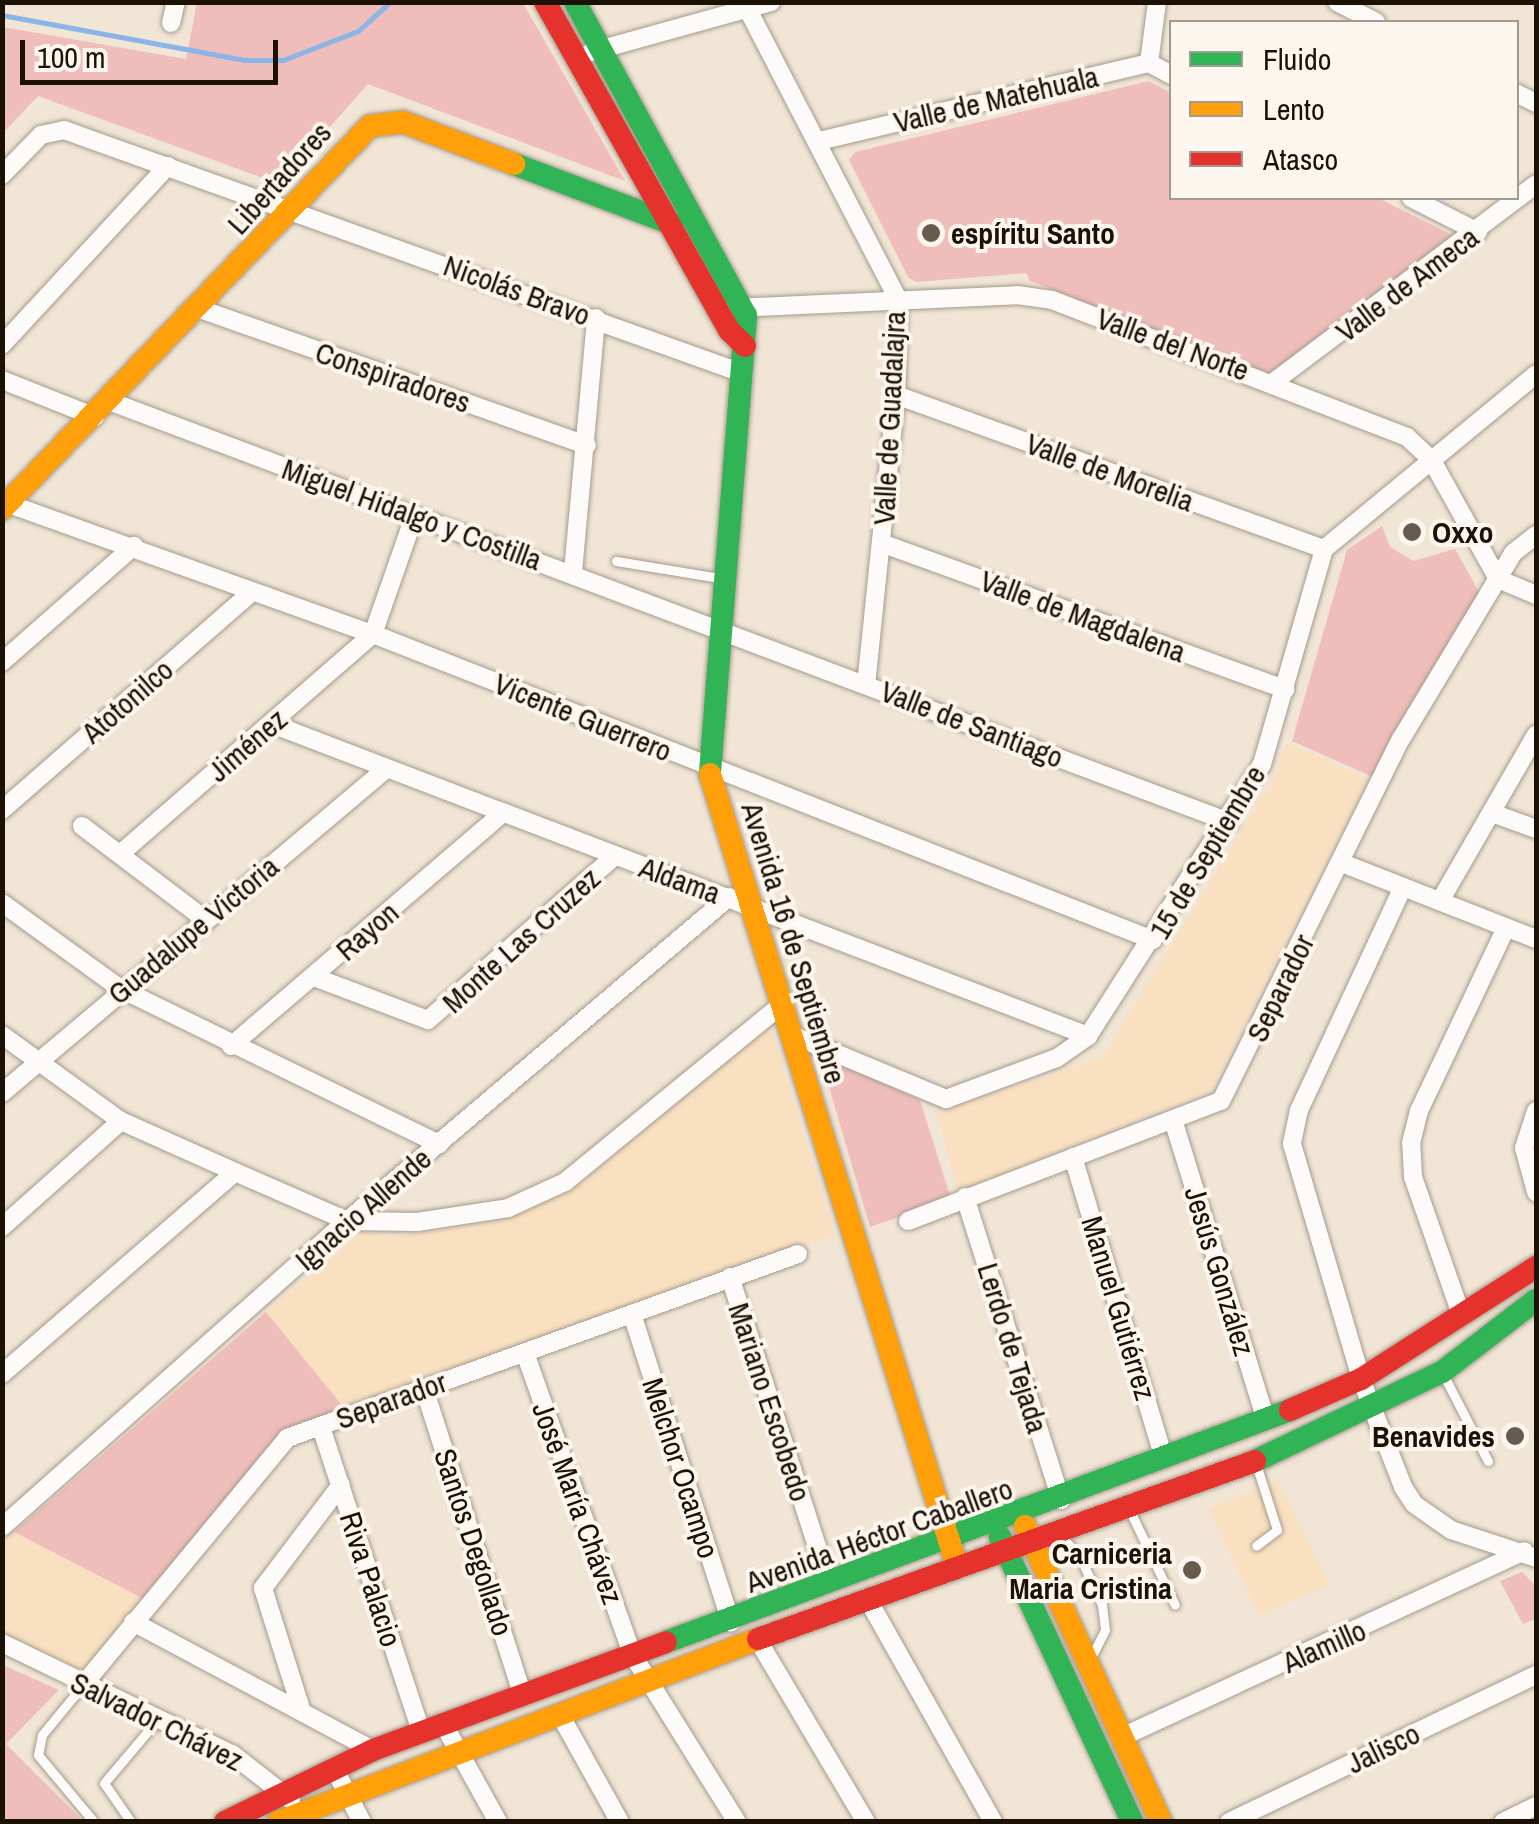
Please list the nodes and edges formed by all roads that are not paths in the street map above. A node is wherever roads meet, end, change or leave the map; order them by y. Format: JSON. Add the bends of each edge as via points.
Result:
{"nodes":[{"id":1,"x":176,"y":2,"type":"edge"},
{"id":2,"x":545,"y":2,"type":"edge"},
{"id":3,"x":575,"y":2,"type":"edge"},
{"id":4,"x":771,"y":2,"type":"edge"},
{"id":5,"x":1157,"y":2,"type":"edge"},
{"id":6,"x":1336,"y":2,"type":"edge"},
{"id":7,"x":747,"y":8,"type":"junction"},
{"id":8,"x":1372,"y":20,"type":"edge"},
{"id":9,"x":171,"y":23,"type":"dead end"},
{"id":10,"x":601,"y":49,"type":"junction"},
{"id":11,"x":576,"y":56,"type":"junction"},
{"id":12,"x":1149,"y":63,"type":"junction"},
{"id":13,"x":1169,"y":73,"type":"edge"},
{"id":14,"x":819,"y":141,"type":"junction"},
{"id":15,"x":168,"y":166,"type":"junction"},
{"id":16,"x":2,"y":176,"type":"edge"},
{"id":17,"x":1415,"y":200,"type":"edge"},
{"id":18,"x":1517,"y":200,"type":"edge"},
{"id":19,"x":292,"y":210,"type":"junction"},
{"id":20,"x":672,"y":224,"type":"junction"},
{"id":21,"x":1478,"y":232,"type":"junction"},
{"id":22,"x":898,"y":301,"type":"junction"},
{"id":23,"x":742,"y":305,"type":"junction"},
{"id":24,"x":200,"y":309,"type":"junction"},
{"id":25,"x":720,"y":313,"type":"junction"},
{"id":26,"x":596,"y":318,"type":"junction"},
{"id":27,"x":2,"y":345,"type":"edge"},
{"id":28,"x":745,"y":346,"type":"junction"},
{"id":29,"x":742,"y":373,"type":"junction"},
{"id":30,"x":1536,"y":374,"type":"edge"},
{"id":31,"x":2,"y":380,"type":"edge"},
{"id":32,"x":1275,"y":381,"type":"junction"},
{"id":33,"x":896,"y":395,"type":"junction"},
{"id":34,"x":102,"y":409,"type":"junction"},
{"id":35,"x":586,"y":445,"type":"junction"},
{"id":36,"x":1431,"y":459,"type":"junction"},
{"id":37,"x":6,"y":507,"type":"edge"},
{"id":38,"x":414,"y":517,"type":"junction"},
{"id":39,"x":1536,"y":535,"type":"edge"},
{"id":40,"x":881,"y":544,"type":"junction"},
{"id":41,"x":134,"y":546,"type":"junction"},
{"id":42,"x":1324,"y":549,"type":"junction"},
{"id":43,"x":616,"y":560,"type":"dead end"},
{"id":44,"x":572,"y":572,"type":"junction"},
{"id":45,"x":720,"y":578,"type":"junction"},
{"id":46,"x":1498,"y":579,"type":"junction"},
{"id":47,"x":252,"y":592,"type":"junction"},
{"id":48,"x":1536,"y":595,"type":"edge"},
{"id":49,"x":715,"y":627,"type":"junction"},
{"id":50,"x":372,"y":634,"type":"junction"},
{"id":51,"x":2,"y":662,"type":"edge"},
{"id":52,"x":866,"y":683,"type":"junction"},
{"id":53,"x":1284,"y":689,"type":"junction"},
{"id":54,"x":272,"y":724,"type":"junction"},
{"id":55,"x":1536,"y":736,"type":"edge"},
{"id":56,"x":708,"y":767,"type":"junction"},
{"id":57,"x":386,"y":770,"type":"junction"},
{"id":58,"x":2,"y":810,"type":"edge"},
{"id":59,"x":502,"y":814,"type":"junction"},
{"id":60,"x":1492,"y":814,"type":"junction"},
{"id":61,"x":1228,"y":822,"type":"junction"},
{"id":62,"x":82,"y":826,"type":"dead end"},
{"id":63,"x":1536,"y":829,"type":"edge"},
{"id":64,"x":120,"y":854,"type":"junction"},
{"id":65,"x":615,"y":856,"type":"junction"},
{"id":66,"x":1342,"y":863,"type":"junction"},
{"id":67,"x":1403,"y":887,"type":"junction"},
{"id":68,"x":739,"y":900,"type":"junction"},
{"id":69,"x":1440,"y":901,"type":"junction"},
{"id":70,"x":2,"y":903,"type":"edge"},
{"id":71,"x":206,"y":920,"type":"junction"},
{"id":72,"x":1506,"y":928,"type":"junction"},
{"id":73,"x":1536,"y":939,"type":"edge"},
{"id":74,"x":1154,"y":940,"type":"junction"},
{"id":75,"x":314,"y":977,"type":"junction"},
{"id":76,"x":121,"y":989,"type":"junction"},
{"id":77,"x":784,"y":1003,"type":"junction"},
{"id":78,"x":2,"y":1036,"type":"edge"},
{"id":79,"x":792,"y":1036,"type":"junction"},
{"id":80,"x":1088,"y":1036,"type":"junction"},
{"id":81,"x":232,"y":1046,"type":"junction"},
{"id":82,"x":38,"y":1062,"type":"junction"},
{"id":83,"x":2,"y":1092,"type":"edge"},
{"id":84,"x":1536,"y":1111,"type":"edge"},
{"id":85,"x":121,"y":1121,"type":"junction"},
{"id":86,"x":1174,"y":1123,"type":"junction"},
{"id":87,"x":439,"y":1144,"type":"junction"},
{"id":88,"x":1073,"y":1157,"type":"junction"},
{"id":89,"x":235,"y":1172,"type":"junction"},
{"id":90,"x":1536,"y":1192,"type":"edge"},
{"id":91,"x":965,"y":1197,"type":"junction"},
{"id":92,"x":908,"y":1220,"type":"dead end"},
{"id":93,"x":347,"y":1222,"type":"junction"},
{"id":94,"x":2,"y":1226,"type":"edge"},
{"id":95,"x":798,"y":1254,"type":"dead end"},
{"id":96,"x":1536,"y":1267,"type":"edge"},
{"id":97,"x":730,"y":1277,"type":"junction"},
{"id":98,"x":1536,"y":1300,"type":"edge"},
{"id":99,"x":632,"y":1314,"type":"junction"},
{"id":100,"x":1462,"y":1317,"type":"junction"},
{"id":101,"x":525,"y":1353,"type":"junction"},
{"id":102,"x":1442,"y":1372,"type":"junction"},
{"id":103,"x":2,"y":1374,"type":"edge"},
{"id":104,"x":1361,"y":1379,"type":"junction"},
{"id":105,"x":424,"y":1388,"type":"junction"},
{"id":106,"x":1378,"y":1408,"type":"junction"},
{"id":107,"x":1266,"y":1420,"type":"junction"},
{"id":108,"x":321,"y":1426,"type":"junction"},
{"id":109,"x":1164,"y":1460,"type":"junction"},
{"id":110,"x":1255,"y":1461,"type":"junction"},
{"id":111,"x":1488,"y":1461,"type":"dead end"},
{"id":112,"x":1134,"y":1472,"type":"junction"},
{"id":113,"x":341,"y":1484,"type":"junction"},
{"id":114,"x":1061,"y":1500,"type":"junction"},
{"id":115,"x":1135,"y":1504,"type":"junction"},
{"id":116,"x":1021,"y":1515,"type":"junction"},
{"id":117,"x":995,"y":1524,"type":"junction"},
{"id":118,"x":2,"y":1527,"type":"edge"},
{"id":119,"x":1056,"y":1531,"type":"junction"},
{"id":120,"x":948,"y":1540,"type":"junction"},
{"id":121,"x":1030,"y":1540,"type":"junction"},
{"id":122,"x":1256,"y":1546,"type":"dead end"},
{"id":123,"x":1005,"y":1549,"type":"junction"},
{"id":124,"x":1530,"y":1554,"type":"edge"},
{"id":125,"x":956,"y":1566,"type":"junction"},
{"id":126,"x":829,"y":1583,"type":"junction"},
{"id":127,"x":867,"y":1598,"type":"junction"},
{"id":128,"x":1175,"y":1605,"type":"dead end"},
{"id":129,"x":133,"y":1622,"type":"junction"},
{"id":130,"x":731,"y":1622,"type":"junction"},
{"id":131,"x":759,"y":1642,"type":"junction"},
{"id":132,"x":2,"y":1643,"type":"edge"},
{"id":133,"x":632,"y":1654,"type":"junction"},
{"id":134,"x":1088,"y":1664,"type":"junction"},
{"id":135,"x":1536,"y":1674,"type":"edge"},
{"id":136,"x":650,"y":1681,"type":"junction"},
{"id":137,"x":83,"y":1685,"type":"junction"},
{"id":138,"x":523,"y":1696,"type":"junction"},
{"id":139,"x":302,"y":1712,"type":"junction"},
{"id":140,"x":560,"y":1713,"type":"junction"},
{"id":141,"x":160,"y":1716,"type":"junction"},
{"id":142,"x":432,"y":1729,"type":"junction"},
{"id":143,"x":1122,"y":1737,"type":"junction"},
{"id":144,"x":373,"y":1750,"type":"junction"},
{"id":145,"x":458,"y":1753,"type":"junction"},
{"id":146,"x":334,"y":1768,"type":"junction"},
{"id":147,"x":286,"y":1792,"type":"junction"},
{"id":148,"x":347,"y":1795,"type":"junction"},
{"id":149,"x":1536,"y":1806,"type":"edge"},
{"id":150,"x":289,"y":1817,"type":"edge"},
{"id":151,"x":234,"y":1819,"type":"edge"},
{"id":152,"x":94,"y":1822,"type":"edge"},
{"id":153,"x":131,"y":1822,"type":"edge"},
{"id":154,"x":362,"y":1822,"type":"edge"},
{"id":155,"x":498,"y":1822,"type":"edge"},
{"id":156,"x":620,"y":1822,"type":"edge"},
{"id":157,"x":737,"y":1822,"type":"edge"},
{"id":158,"x":866,"y":1822,"type":"edge"},
{"id":159,"x":993,"y":1822,"type":"edge"},
{"id":160,"x":1132,"y":1822,"type":"edge"},
{"id":161,"x":1161,"y":1822,"type":"edge"},
{"id":162,"x":1230,"y":1822,"type":"edge"},
{"id":163,"x":1503,"y":1822,"type":"edge"}],
"edges":[{"from":1,"to":9,"type":"street"},
{"from":2,"to":11,"type":"street"},
{"from":3,"to":10,"type":"street","name":"Avenida 16 de Septiembre"},
{"from":4,"to":7,"type":"street"},
{"from":5,"to":12,"type":"street"},
{"from":6,"to":8,"type":"street"},
{"from":7,"to":10,"type":"street"},
{"from":7,"to":14,"type":"street","name":"Valle de Guadalajra"},
{"from":10,"to":11,"type":"street"},
{"from":10,"to":23,"type":"street","name":"Avenida 16 de Septiembre"},
{"from":11,"to":20,"type":"street"},
{"from":12,"to":13,"type":"street"},
{"from":12,"to":14,"type":"street","name":"Valle de Matehuala"},
{"from":14,"to":22,"type":"street","name":"Valle de Guadalajra"},
{"from":15,"to":16,"type":"street","name":"Nicolás Bravo","via":[[55,129]]},
{"from":15,"to":19,"type":"street","name":"Nicolás Bravo"},
{"from":15,"to":27,"type":"street"},
{"from":17,"to":21,"type":"street"},
{"from":18,"to":21,"type":"street","name":"Valle de Ameca"},
{"from":19,"to":20,"type":"street","name":"Libertadores","via":[[359,134],[403,122]]},
{"from":19,"to":24,"type":"street","name":"Libertadores"},
{"from":19,"to":26,"type":"street","name":"Nicolás Bravo"},
{"from":20,"to":25,"type":"street"},
{"from":21,"to":32,"type":"street","name":"Valle de Ameca"},
{"from":22,"to":23,"type":"street","name":"Valle del Norte"},
{"from":22,"to":32,"type":"street","name":"Valle del Norte","via":[[1035,296]]},
{"from":22,"to":33,"type":"street","name":"Valle de Guadalajra"},
{"from":23,"to":25,"type":"street","name":"Valle del Norte"},
{"from":23,"to":28,"type":"street","name":"Avenida 16 de Septiembre"},
{"from":24,"to":34,"type":"street","name":"Libertadores"},
{"from":24,"to":35,"type":"street","name":"Conspiradores"},
{"from":25,"to":28,"type":"street"},
{"from":26,"to":29,"type":"street","name":"Nicolás Bravo"},
{"from":26,"to":35,"type":"street"},
{"from":28,"to":29,"type":"street","name":"Avenida 16 de Septiembre"},
{"from":29,"to":45,"type":"street","name":"Avenida 16 de Septiembre"},
{"from":30,"to":36,"type":"street"},
{"from":31,"to":34,"type":"street","name":"Miguel Hidalgo y Costilla"},
{"from":32,"to":36,"type":"street","name":"Valle del Norte","via":[[1399,433]]},
{"from":33,"to":40,"type":"street","name":"Valle de Guadalajra"},
{"from":33,"to":42,"type":"street","name":"Valle de Morelia"},
{"from":34,"to":37,"type":"street","name":"Libertadores"},
{"from":34,"to":38,"type":"street","name":"Miguel Hidalgo y Costilla"},
{"from":35,"to":44,"type":"street"},
{"from":36,"to":42,"type":"street"},
{"from":36,"to":46,"type":"street","name":"Valle del Norte"},
{"from":37,"to":41,"type":"street","name":"Vicente Guerrero"},
{"from":38,"to":44,"type":"street","name":"Miguel Hidalgo y Costilla"},
{"from":38,"to":50,"type":"street"},
{"from":39,"to":46,"type":"street","name":"Separador","via":[[1512,553]]},
{"from":40,"to":52,"type":"street","name":"Valle de Guadalajra"},
{"from":40,"to":53,"type":"street","name":"Valle de Magdalena"},
{"from":41,"to":47,"type":"street","name":"Vicente Guerrero"},
{"from":41,"to":51,"type":"street"},
{"from":42,"to":53,"type":"street","name":"15 de Septiembre"},
{"from":43,"to":45,"type":"lane"},
{"from":44,"to":49,"type":"street","name":"Miguel Hidalgo y Costilla"},
{"from":45,"to":49,"type":"street","name":"Avenida 16 de Septiembre"},
{"from":46,"to":48,"type":"street"},
{"from":46,"to":66,"type":"street","name":"Separador","via":[[1401,738]]},
{"from":47,"to":50,"type":"street","name":"Vicente Guerrero"},
{"from":47,"to":58,"type":"street","name":"Atotonilco"},
{"from":49,"to":52,"type":"street","name":"Valle de Santiago"},
{"from":49,"to":56,"type":"street","name":"Avenida 16 de Septiembre"},
{"from":50,"to":54,"type":"street","name":"Jiménez"},
{"from":50,"to":56,"type":"street","name":"Vicente Guerrero"},
{"from":52,"to":61,"type":"street","name":"Valle de Santiago"},
{"from":53,"to":61,"type":"street","name":"15 de Septiembre","via":[[1266,755]]},
{"from":54,"to":57,"type":"street","name":"Aldama"},
{"from":54,"to":64,"type":"street","name":"Jiménez"},
{"from":55,"to":60,"type":"street"},
{"from":56,"to":68,"type":"street","name":"Avenida 16 de Septiembre"},
{"from":56,"to":74,"type":"street","name":"Vicente Guerrero"},
{"from":57,"to":59,"type":"street","name":"Aldama"},
{"from":57,"to":71,"type":"street","name":"Guadalupe Victoria"},
{"from":59,"to":65,"type":"street","name":"Aldama"},
{"from":59,"to":75,"type":"street","name":"Rayon"},
{"from":60,"to":63,"type":"street"},
{"from":60,"to":69,"type":"street"},
{"from":61,"to":74,"type":"street","name":"15 de Septiembre"},
{"from":62,"to":64,"type":"street"},
{"from":64,"to":71,"type":"street"},
{"from":65,"to":68,"type":"street","name":"Aldama"},
{"from":65,"to":75,"type":"street","name":"Monte Las Cruzez","via":[[428,1020]]},
{"from":66,"to":67,"type":"street"},
{"from":66,"to":86,"type":"street","name":"Separador","via":[[1234,1082],[1216,1106]]},
{"from":67,"to":69,"type":"street"},
{"from":67,"to":104,"type":"street","via":[[1291,1133]]},
{"from":68,"to":77,"type":"street","name":"Avenida 16 de Septiembre"},
{"from":68,"to":80,"type":"street","name":"Aldama"},
{"from":68,"to":87,"type":"street","name":"Ignacio Allende"},
{"from":69,"to":72,"type":"street"},
{"from":70,"to":76,"type":"street"},
{"from":71,"to":76,"type":"street","name":"Guadalupe Victoria"},
{"from":72,"to":73,"type":"street"},
{"from":72,"to":100,"type":"street","via":[[1418,1111],[1411,1143],[1413,1177]]},
{"from":74,"to":80,"type":"street","name":"15 de Septiembre"},
{"from":75,"to":81,"type":"street","name":"Rayon"},
{"from":76,"to":81,"type":"street"},
{"from":76,"to":82,"type":"street","name":"Guadalupe Victoria"},
{"from":77,"to":79,"type":"street","name":"Avenida 16 de Septiembre"},
{"from":77,"to":93,"type":"street","via":[[565,1182],[535,1197],[442,1220]]},
{"from":78,"to":82,"type":"street"},
{"from":79,"to":80,"type":"street","name":"15 de Septiembre","via":[[946,1099],[1040,1065]]},
{"from":79,"to":120,"type":"street","name":"Avenida 16 de Septiembre"},
{"from":81,"to":87,"type":"street"},
{"from":82,"to":83,"type":"street","name":"Guadalupe Victoria"},
{"from":82,"to":85,"type":"street"},
{"from":84,"to":90,"type":"street","via":[[1524,1148]]},
{"from":85,"to":89,"type":"street"},
{"from":85,"to":94,"type":"street"},
{"from":86,"to":88,"type":"street","name":"Separador"},
{"from":86,"to":107,"type":"street","name":"Jesús González"},
{"from":87,"to":93,"type":"street","name":"Ignacio Allende"},
{"from":88,"to":91,"type":"street","name":"Separador"},
{"from":88,"to":109,"type":"street","name":"Manuel Gutiérrez"},
{"from":89,"to":93,"type":"street"},
{"from":89,"to":103,"type":"street"},
{"from":91,"to":92,"type":"street","name":"Separador"},
{"from":91,"to":114,"type":"street","name":"Lerdo de Tejada"},
{"from":93,"to":118,"type":"street","name":"Ignacio Allende"},
{"from":95,"to":97,"type":"street","name":"Separador"},
{"from":96,"to":100,"type":"street","name":"Avenida Héctor Caballero"},
{"from":97,"to":99,"type":"street","name":"Separador"},
{"from":97,"to":126,"type":"street","name":"Mariano Escobedo"},
{"from":98,"to":102,"type":"street","name":"Avenida Héctor Caballero"},
{"from":99,"to":101,"type":"street","name":"Separador"},
{"from":99,"to":130,"type":"street","name":"Melchor Ocampo"},
{"from":100,"to":104,"type":"street","name":"Avenida Héctor Caballero"},
{"from":101,"to":105,"type":"street","name":"Separador"},
{"from":101,"to":133,"type":"street","name":"José María Chávez"},
{"from":102,"to":106,"type":"street","name":"Avenida Héctor Caballero"},
{"from":102,"to":111,"type":"lane"},
{"from":104,"to":106,"type":"street"},
{"from":104,"to":107,"type":"street","name":"Avenida Héctor Caballero"},
{"from":105,"to":108,"type":"street","name":"Separador"},
{"from":105,"to":138,"type":"street","name":"Santos Degollado"},
{"from":106,"to":110,"type":"street","name":"Avenida Héctor Caballero"},
{"from":106,"to":124,"type":"street","via":[[1391,1460],[1414,1504],[1451,1530]]},
{"from":107,"to":109,"type":"street","name":"Avenida Héctor Caballero"},
{"from":108,"to":113,"type":"street","name":"Riva Palacio"},
{"from":108,"to":129,"type":"street","name":"Separador","via":[[278,1444]]},
{"from":109,"to":112,"type":"street","name":"Avenida Héctor Caballero"},
{"from":110,"to":115,"type":"street","name":"Avenida Héctor Caballero"},
{"from":110,"to":122,"type":"lane","via":[[1277,1530]]},
{"from":112,"to":114,"type":"street","name":"Avenida Héctor Caballero"},
{"from":112,"to":115,"type":"street"},
{"from":113,"to":139,"type":"street","via":[[263,1588]]},
{"from":113,"to":142,"type":"street","name":"Riva Palacio"},
{"from":114,"to":116,"type":"street","name":"Avenida Héctor Caballero"},
{"from":115,"to":119,"type":"street","name":"Avenida Héctor Caballero"},
{"from":115,"to":128,"type":"lane"},
{"from":116,"to":117,"type":"street","name":"Avenida Héctor Caballero"},
{"from":116,"to":121,"type":"street"},
{"from":117,"to":120,"type":"street","name":"Avenida Héctor Caballero"},
{"from":117,"to":123,"type":"street"},
{"from":119,"to":121,"type":"street","name":"Avenida Héctor Caballero"},
{"from":119,"to":134,"type":"lane","via":[[1080,1557],[1102,1605],[1104,1630]]},
{"from":120,"to":125,"type":"street","name":"Avenida 16 de Septiembre"},
{"from":120,"to":126,"type":"street","name":"Avenida Héctor Caballero"},
{"from":121,"to":123,"type":"street","name":"Avenida Héctor Caballero"},
{"from":121,"to":134,"type":"street"},
{"from":123,"to":125,"type":"street","name":"Avenida Héctor Caballero"},
{"from":123,"to":160,"type":"street"},
{"from":124,"to":143,"type":"street","name":"Alamillo"},
{"from":125,"to":127,"type":"street","name":"Avenida Héctor Caballero"},
{"from":126,"to":130,"type":"street","name":"Avenida Héctor Caballero"},
{"from":127,"to":131,"type":"street","name":"Avenida Héctor Caballero"},
{"from":127,"to":159,"type":"street"},
{"from":129,"to":137,"type":"street","name":"Separador"},
{"from":129,"to":139,"type":"street"},
{"from":130,"to":133,"type":"street","name":"Avenida Héctor Caballero"},
{"from":131,"to":136,"type":"street","name":"Avenida Héctor Caballero"},
{"from":131,"to":158,"type":"street"},
{"from":132,"to":137,"type":"street","name":"Salvador Chávez"},
{"from":133,"to":136,"type":"street","name":"José María Chávez"},
{"from":133,"to":138,"type":"street","name":"Avenida Héctor Caballero"},
{"from":134,"to":143,"type":"street"},
{"from":135,"to":162,"type":"street","name":"Jalisco"},
{"from":136,"to":140,"type":"street","name":"Avenida Héctor Caballero"},
{"from":136,"to":157,"type":"street","name":"José María Chávez"},
{"from":137,"to":141,"type":"street","name":"Salvador Chávez"},
{"from":137,"to":152,"type":"lane","via":[[42,1735],[38,1755]]},
{"from":138,"to":142,"type":"street","name":"Avenida Héctor Caballero"},
{"from":139,"to":144,"type":"street"},
{"from":140,"to":145,"type":"street","name":"Avenida Héctor Caballero"},
{"from":140,"to":156,"type":"street"},
{"from":141,"to":147,"type":"street","name":"Salvador Chávez"},
{"from":141,"to":153,"type":"lane","via":[[104,1783]]},
{"from":142,"to":144,"type":"street","name":"Avenida Héctor Caballero"},
{"from":142,"to":145,"type":"street","name":"Riva Palacio"},
{"from":143,"to":161,"type":"street"},
{"from":144,"to":146,"type":"street","name":"Avenida Héctor Caballero"},
{"from":145,"to":148,"type":"street","name":"Avenida Héctor Caballero"},
{"from":145,"to":155,"type":"street","name":"Riva Palacio"},
{"from":146,"to":147,"type":"street","name":"Avenida Héctor Caballero"},
{"from":146,"to":148,"type":"street"},
{"from":147,"to":150,"type":"street","name":"Salvador Chávez"},
{"from":147,"to":151,"type":"street","name":"Avenida Héctor Caballero"},
{"from":148,"to":150,"type":"street","name":"Avenida Héctor Caballero"},
{"from":148,"to":154,"type":"street"},
{"from":149,"to":163,"type":"street"}]}
